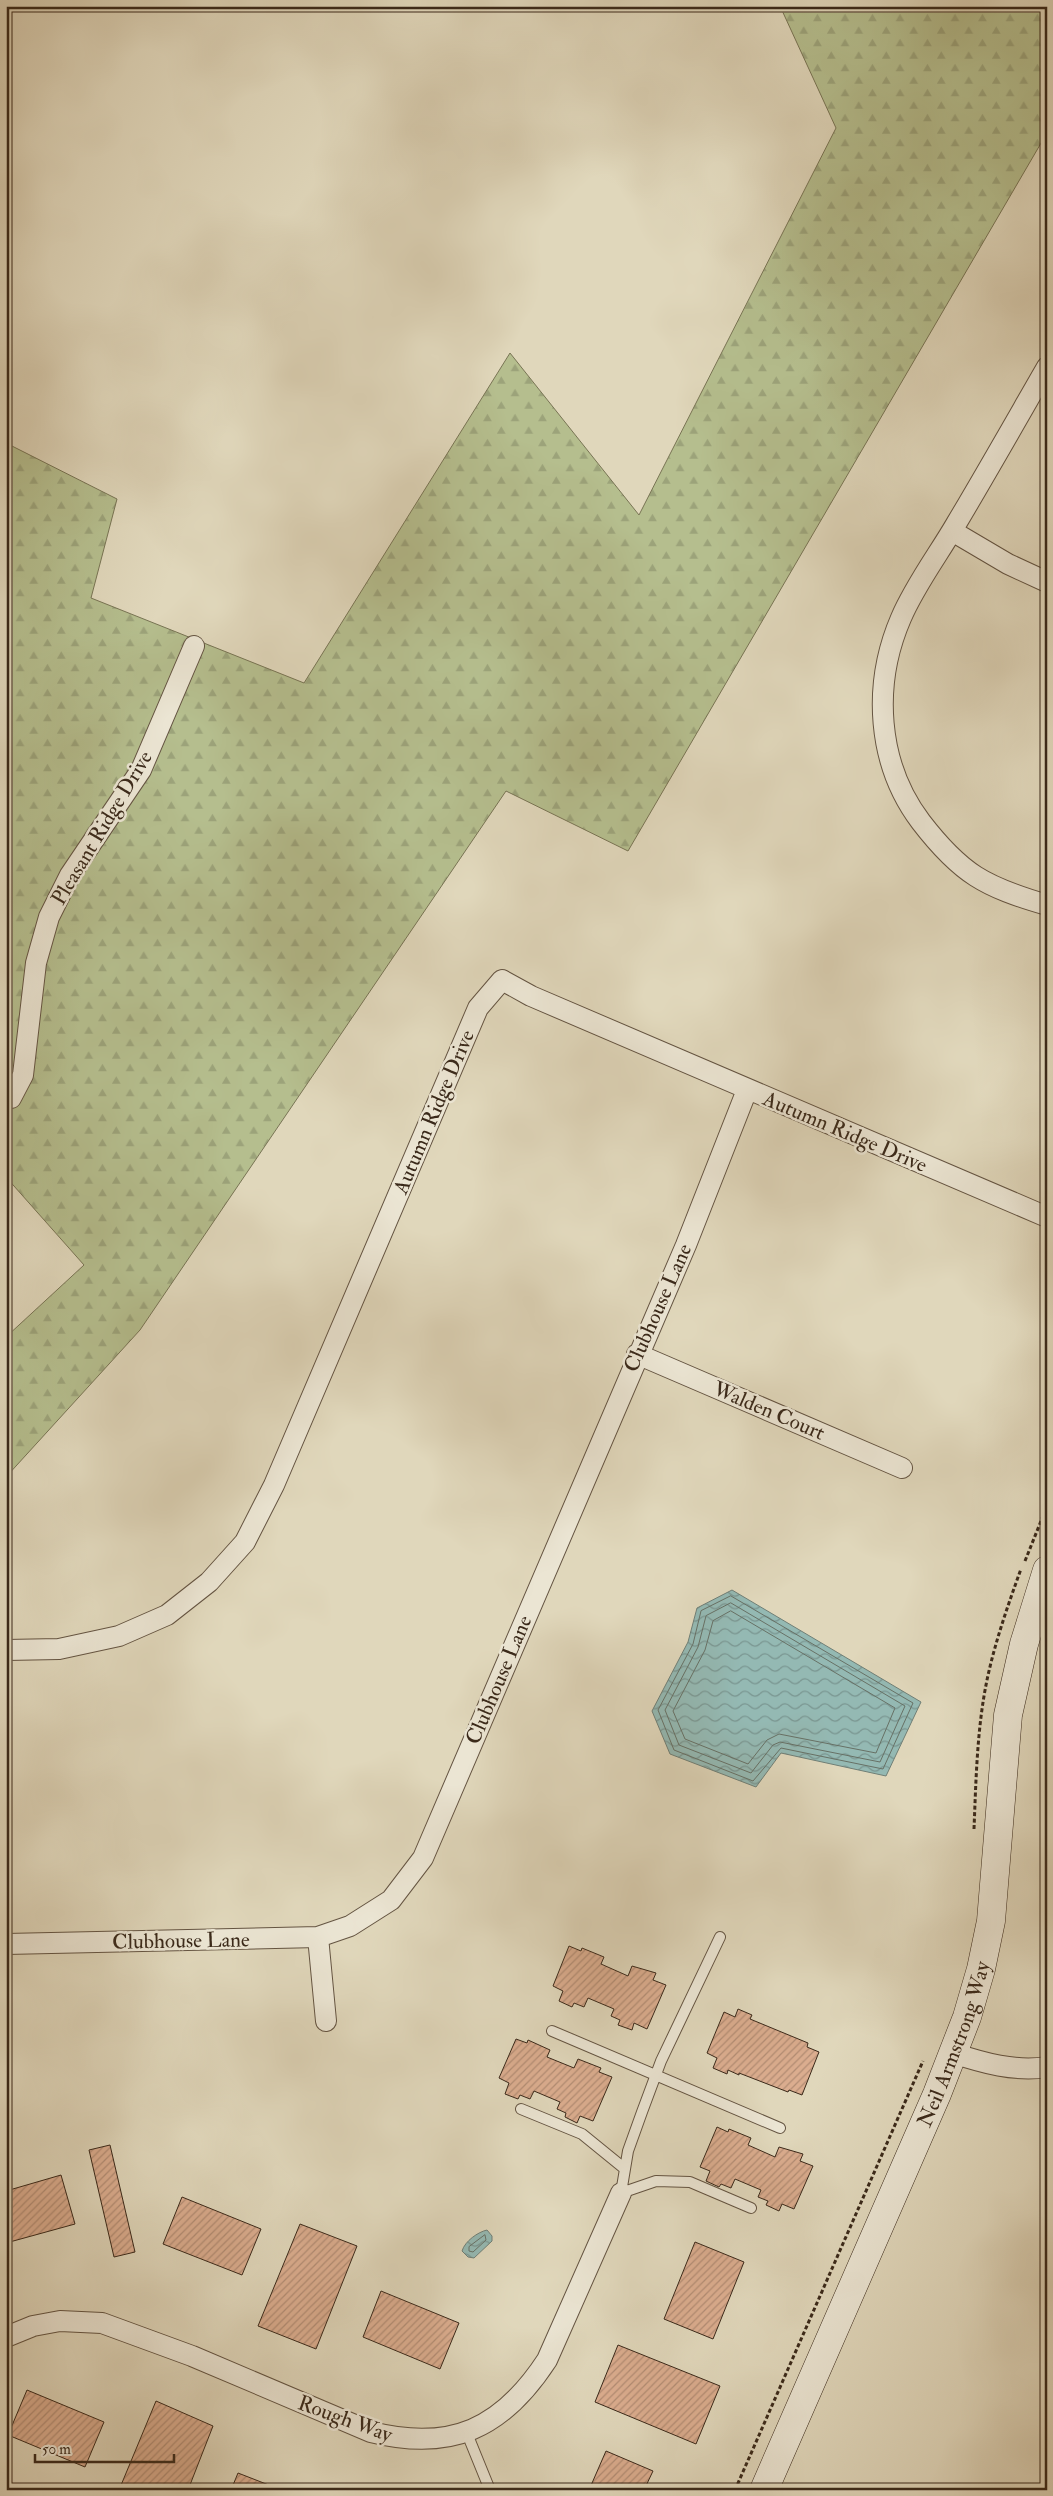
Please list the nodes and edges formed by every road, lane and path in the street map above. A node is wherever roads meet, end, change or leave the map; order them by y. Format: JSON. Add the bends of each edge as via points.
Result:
{"nodes":[{"id":1,"x":1047,"y":367,"type":"edge"},
{"id":2,"x":952,"y":531,"type":"junction"},
{"id":3,"x":1047,"y":582,"type":"edge"},
{"id":4,"x":194,"y":646,"type":"dead end"},
{"id":5,"x":1047,"y":905,"type":"edge"},
{"id":6,"x":747,"y":1090,"type":"junction"},
{"id":7,"x":6,"y":1100,"type":"edge"},
{"id":8,"x":1047,"y":1217,"type":"edge"},
{"id":9,"x":637,"y":1354,"type":"junction"},
{"id":10,"x":902,"y":1468,"type":"dead end"},
{"id":11,"x":1047,"y":1506,"type":"edge"},
{"id":12,"x":1047,"y":1570,"type":"edge"},
{"id":13,"x":6,"y":1650,"type":"edge"},
{"id":14,"x":974,"y":1835,"type":"dead end"},
{"id":15,"x":318,"y":1937,"type":"junction"},
{"id":16,"x":720,"y":1937,"type":"dead end"},
{"id":17,"x":6,"y":1944,"type":"edge"},
{"id":18,"x":326,"y":2021,"type":"dead end"},
{"id":19,"x":552,"y":2031,"type":"dead end"},
{"id":20,"x":940,"y":2053,"type":"junction"},
{"id":21,"x":1047,"y":2067,"type":"edge"},
{"id":22,"x":656,"y":2076,"type":"junction"},
{"id":23,"x":521,"y":2109,"type":"dead end"},
{"id":24,"x":780,"y":2128,"type":"dead end"},
{"id":25,"x":625,"y":2169,"type":"junction"},
{"id":26,"x":622,"y":2193,"type":"junction"},
{"id":27,"x":751,"y":2208,"type":"dead end"},
{"id":28,"x":6,"y":2337,"type":"edge"},
{"id":29,"x":466,"y":2432,"type":"junction"},
{"id":30,"x":490,"y":2490,"type":"edge"},
{"id":31,"x":735,"y":2490,"type":"edge"},
{"id":32,"x":764,"y":2490,"type":"edge"}],
"edges":[{"from":1,"to":2,"type":"street"},
{"from":2,"to":3,"type":"street","via":[[1008,564]]},
{"from":2,"to":5,"type":"street","via":[[901,618],[884,674],[884,732],[892,765],[913,811],[944,851],[987,884]]},
{"from":4,"to":7,"type":"street","name":"Pleasant Ridge Drive","via":[[141,770],[70,875],[49,917],[36,963],[23,1075],[11,1098]]},
{"from":6,"to":8,"type":"street","name":"Autumn Ridge Drive"},
{"from":6,"to":9,"type":"street","name":"Clubhouse Lane","via":[[686,1245]]},
{"from":6,"to":13,"type":"street","name":"Autumn Ridge Drive","via":[[531,996],[502,980],[478,1008],[274,1486],[245,1542],[208,1582],[168,1616],[119,1636],[59,1649]]},
{"from":9,"to":10,"type":"street","name":"Walden Court"},
{"from":9,"to":15,"type":"street","name":"Clubhouse Lane","via":[[423,1858],[391,1900],[350,1926]]},
{"from":11,"to":14,"type":"path","via":[[1001,1625],[987,1681]]},
{"from":12,"to":20,"type":"main road","name":"Neil Armstrong Way","via":[[1024,1644],[1008,1715],[990,1921],[978,1979],[967,2017]]},
{"from":15,"to":17,"type":"street","name":"Clubhouse Lane"},
{"from":15,"to":18,"type":"street"},
{"from":16,"to":22,"type":"lane"},
{"from":19,"to":22,"type":"lane"},
{"from":20,"to":21,"type":"street","via":[[991,2064],[1033,2069]]},
{"from":20,"to":31,"type":"path"},
{"from":20,"to":32,"type":"main road","name":"Neil Armstrong Way"},
{"from":22,"to":24,"type":"lane"},
{"from":22,"to":25,"type":"lane","via":[[631,2143]]},
{"from":23,"to":25,"type":"lane","via":[[582,2134]]},
{"from":25,"to":26,"type":"lane"},
{"from":26,"to":27,"type":"lane","via":[[656,2181],[690,2182]]},
{"from":26,"to":29,"type":"street","name":"Rough Way","via":[[542,2368],[513,2404]]},
{"from":28,"to":29,"type":"street","name":"Rough Way","via":[[33,2326],[60,2321],[102,2323],[192,2356],[371,2432],[398,2439],[425,2440]]},
{"from":29,"to":30,"type":"lane"}]}
